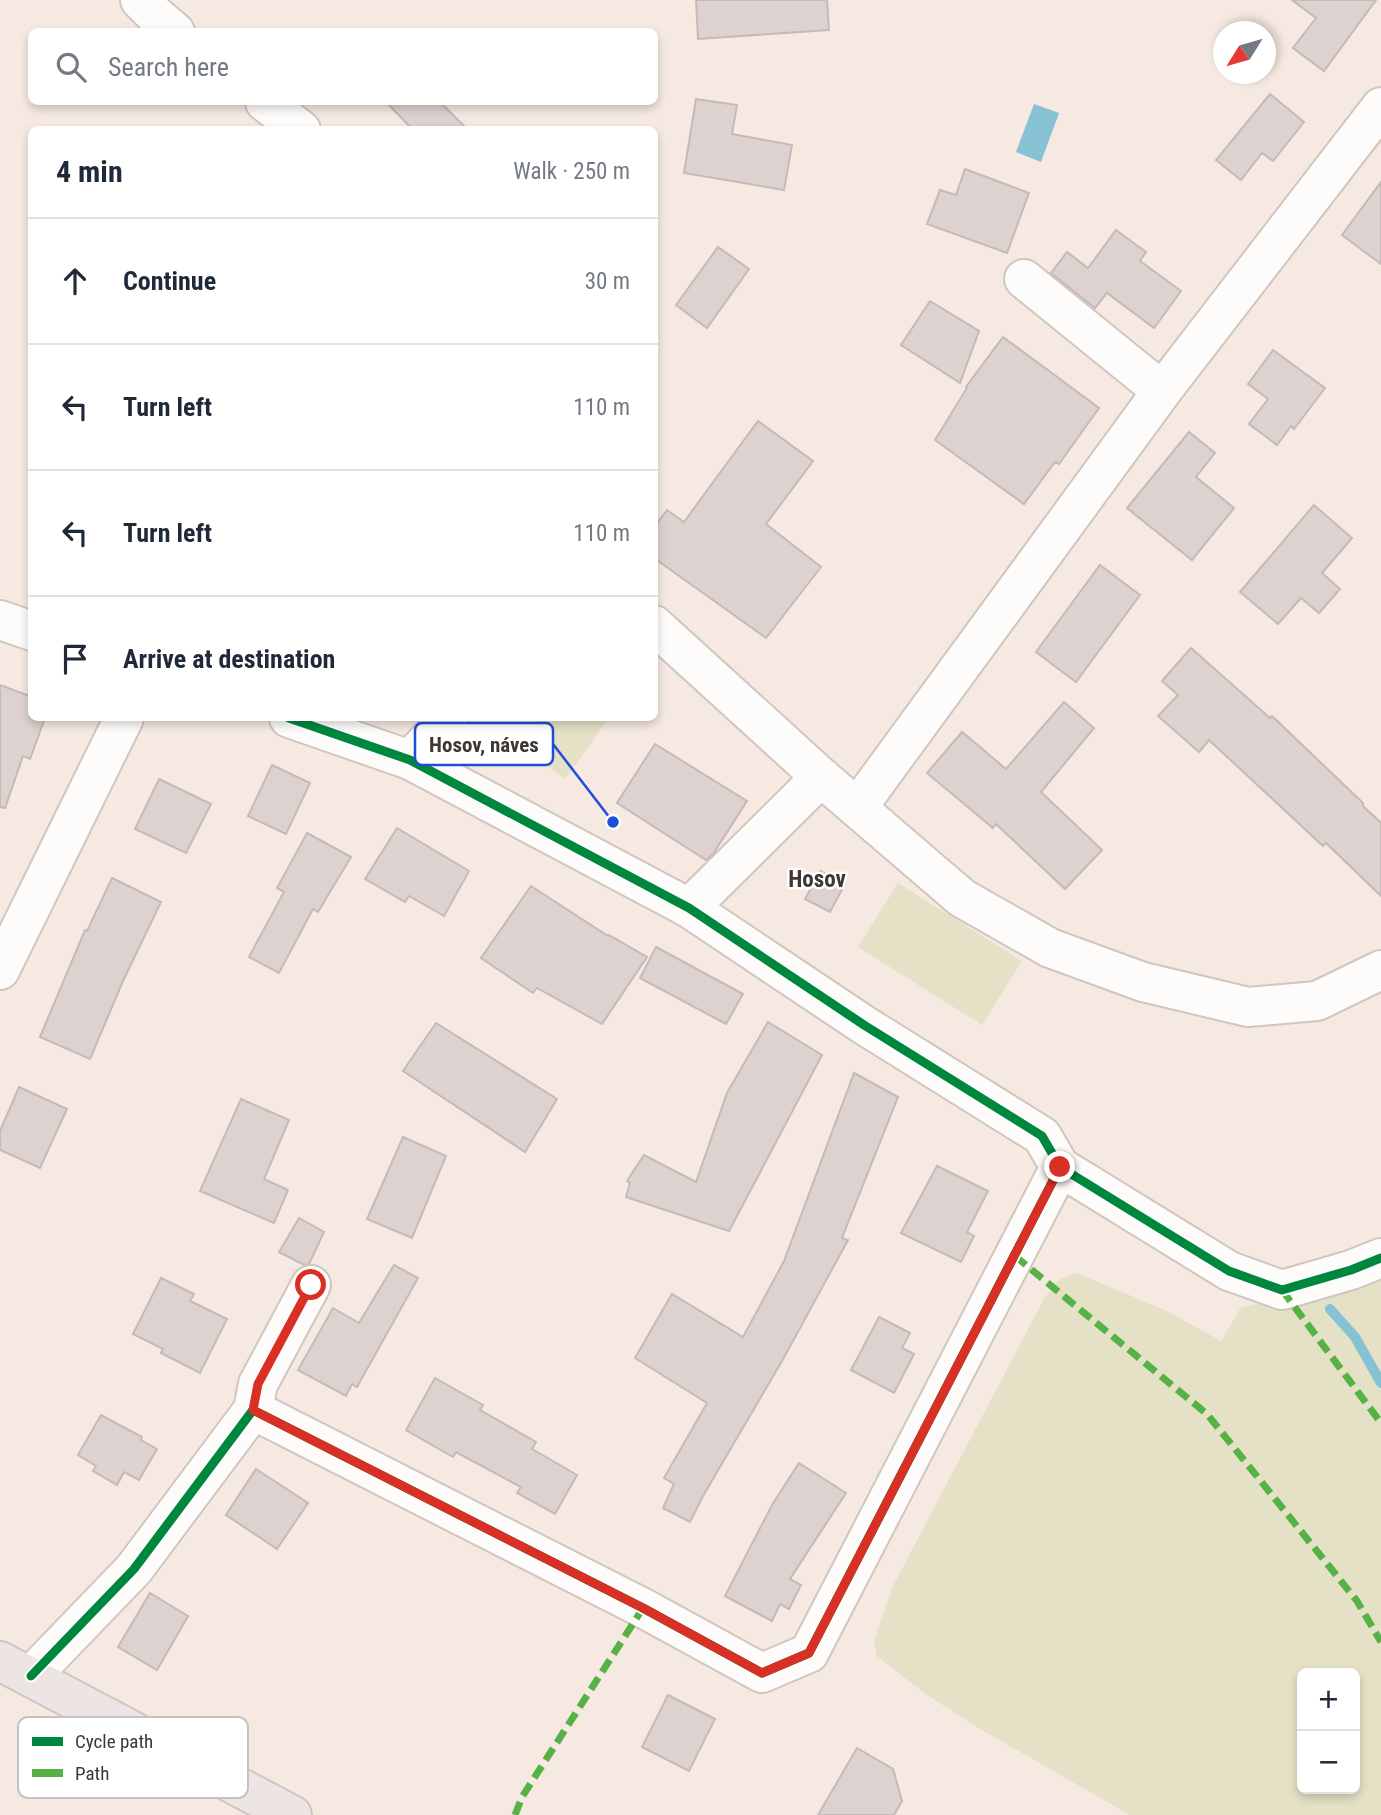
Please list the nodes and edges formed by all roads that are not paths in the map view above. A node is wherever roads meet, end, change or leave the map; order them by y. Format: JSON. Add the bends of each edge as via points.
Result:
{"nodes":[{"id":1,"x":269,"y":105,"type":"edge"},
{"id":2,"x":1381,"y":107,"type":"edge"},
{"id":3,"x":296,"y":126,"type":"edge"},
{"id":4,"x":1024,"y":279,"type":"dead end"},
{"id":5,"x":1162,"y":391,"type":"junction"},
{"id":6,"x":0,"y":620,"type":"edge"},
{"id":7,"x":658,"y":629,"type":"edge"},
{"id":8,"x":28,"y":630,"type":"edge"},
{"id":9,"x":123,"y":721,"type":"edge"},
{"id":10,"x":298,"y":721,"type":"edge"},
{"id":11,"x":446,"y":721,"type":"edge"},
{"id":12,"x":410,"y":760,"type":"junction"},
{"id":13,"x":821,"y":777,"type":"junction"},
{"id":14,"x":856,"y":808,"type":"junction"},
{"id":15,"x":689,"y":908,"type":"junction"},
{"id":16,"x":0,"y":970,"type":"edge"},
{"id":17,"x":1381,"y":970,"type":"edge"},
{"id":18,"x":1060,"y":1167,"type":"junction"},
{"id":19,"x":1381,"y":1258,"type":"edge"},
{"id":20,"x":311,"y":1285,"type":"dead end"},
{"id":21,"x":253,"y":1410,"type":"junction"},
{"id":22,"x":15,"y":1669,"type":"edge"},
{"id":23,"x":106,"y":1717,"type":"edge"},
{"id":24,"x":248,"y":1792,"type":"edge"},
{"id":25,"x":292,"y":1815,"type":"edge"}],
"edges":[{"from":1,"to":3,"type":"street"},
{"from":2,"to":5,"type":"street"},
{"from":4,"to":5,"type":"street"},
{"from":5,"to":14,"type":"street"},
{"from":6,"to":8,"type":"street"},
{"from":7,"to":13,"type":"street"},
{"from":9,"to":16,"type":"street"},
{"from":10,"to":12,"type":"street"},
{"from":11,"to":12,"type":"street"},
{"from":12,"to":15,"type":"street"},
{"from":13,"to":14,"type":"street"},
{"from":13,"to":15,"type":"street"},
{"from":14,"to":17,"type":"street","via":[[962,898],[1050,948],[1143,982],[1248,1007],[1317,1001]]},
{"from":15,"to":18,"type":"street","via":[[863,1025],[1042,1136]]},
{"from":18,"to":19,"type":"street","via":[[1229,1271],[1282,1290]]},
{"from":18,"to":21,"type":"street","via":[[809,1653],[762,1673]]},
{"from":20,"to":21,"type":"street","via":[[258,1384]]},
{"from":21,"to":22,"type":"street","via":[[134,1569]]},
{"from":22,"to":23,"type":"main road"},
{"from":24,"to":25,"type":"main road"}]}
